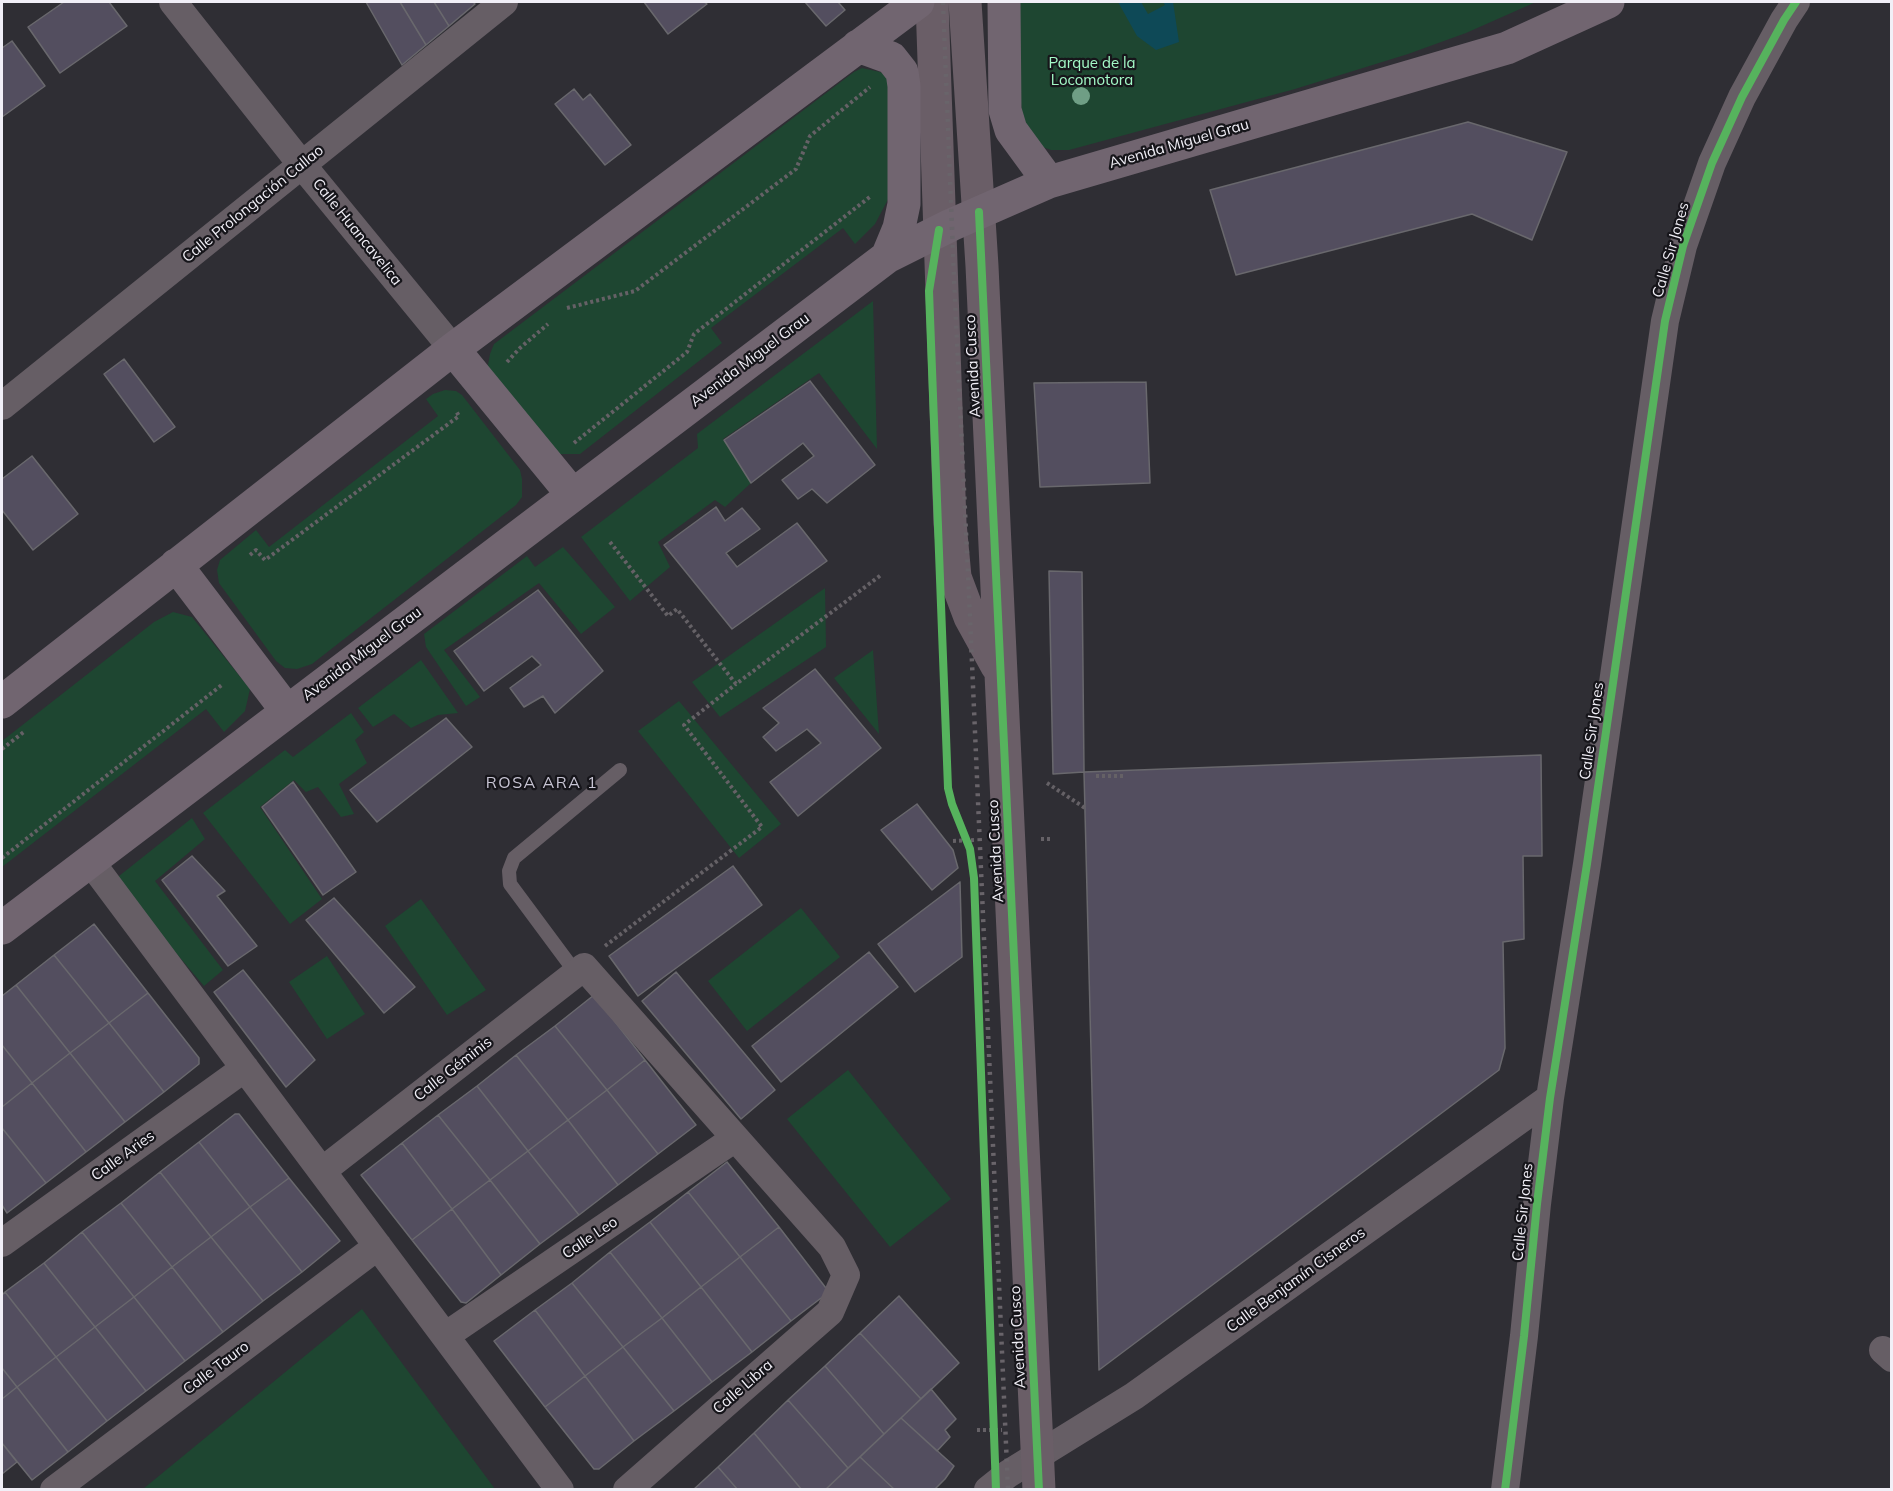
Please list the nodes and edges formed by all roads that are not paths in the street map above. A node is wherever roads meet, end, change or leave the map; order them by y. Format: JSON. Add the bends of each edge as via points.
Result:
{"nodes":[{"id":1,"x":173,"y":2,"type":"edge"},
{"id":2,"x":504,"y":2,"type":"edge"},
{"id":3,"x":918,"y":2,"type":"edge"},
{"id":4,"x":932,"y":2,"type":"edge"},
{"id":5,"x":965,"y":2,"type":"edge"},
{"id":6,"x":1004,"y":2,"type":"edge"},
{"id":7,"x":1608,"y":2,"type":"edge"},
{"id":8,"x":1785,"y":8,"type":"edge"},
{"id":9,"x":858,"y":46,"type":"junction"},
{"id":10,"x":302,"y":165,"type":"junction"},
{"id":11,"x":1049,"y":182,"type":"junction"},
{"id":12,"x":979,"y":212,"type":"junction"},
{"id":13,"x":939,"y":230,"type":"junction"},
{"id":14,"x":887,"y":257,"type":"junction"},
{"id":15,"x":453,"y":349,"type":"junction"},
{"id":16,"x":2,"y":406,"type":"edge"},
{"id":17,"x":572,"y":494,"type":"junction"},
{"id":18,"x":176,"y":565,"type":"junction"},
{"id":19,"x":1001,"y":672,"type":"junction"},
{"id":20,"x":2,"y":702,"type":"edge"},
{"id":21,"x":287,"y":711,"type":"junction"},
{"id":22,"x":620,"y":770,"type":"dead end"},
{"id":23,"x":90,"y":861,"type":"junction"},
{"id":24,"x":2,"y":928,"type":"edge"},
{"id":25,"x":580,"y":970,"type":"junction"},
{"id":26,"x":245,"y":1068,"type":"junction"},
{"id":27,"x":1550,"y":1098,"type":"junction"},
{"id":28,"x":734,"y":1139,"type":"junction"},
{"id":29,"x":322,"y":1171,"type":"junction"},
{"id":30,"x":2,"y":1243,"type":"edge"},
{"id":31,"x":378,"y":1246,"type":"junction"},
{"id":32,"x":445,"y":1336,"type":"junction"},
{"id":33,"x":1038,"y":1456,"type":"junction"},
{"id":34,"x":992,"y":1486,"type":"edge"},
{"id":35,"x":54,"y":1490,"type":"edge"},
{"id":36,"x":560,"y":1490,"type":"edge"},
{"id":37,"x":627,"y":1490,"type":"edge"},
{"id":38,"x":1039,"y":1490,"type":"edge"},
{"id":39,"x":1505,"y":1490,"type":"edge"}],
"edges":[{"from":1,"to":10,"type":"street","name":"Calle Huancavelica"},
{"from":2,"to":10,"type":"street","name":"Calle Prolongación Callao"},
{"from":3,"to":9,"type":"main road"},
{"from":4,"to":13,"type":"main road","name":"Avenida Cusco"},
{"from":5,"to":12,"type":"main road","name":"Avenida Cusco"},
{"from":6,"to":11,"type":"main road","via":[[1005,110],[1011,130]]},
{"from":7,"to":11,"type":"main road","name":"Avenida Miguel Grau","via":[[1507,48]]},
{"from":8,"to":27,"type":"street","name":"Calle Sir Jones","via":[[1712,163],[1683,246],[1665,321]]},
{"from":9,"to":14,"type":"main road","via":[[891,58],[902,72],[904,86],[904,204]]},
{"from":9,"to":15,"type":"main road"},
{"from":10,"to":15,"type":"street","name":"Calle Huancavelica"},
{"from":10,"to":16,"type":"street","name":"Calle Prolongación Callao"},
{"from":11,"to":12,"type":"main road","name":"Avenida Miguel Grau"},
{"from":12,"to":13,"type":"main road","name":"Avenida Miguel Grau"},
{"from":12,"to":19,"type":"main road","name":"Avenida Cusco"},
{"from":13,"to":14,"type":"main road","name":"Avenida Miguel Grau"},
{"from":13,"to":19,"type":"main road","name":"Avenida Cusco","via":[[955,577],[970,616]]},
{"from":14,"to":17,"type":"main road","name":"Avenida Miguel Grau"},
{"from":15,"to":17,"type":"main road"},
{"from":15,"to":18,"type":"main road"},
{"from":17,"to":21,"type":"main road","name":"Avenida Miguel Grau"},
{"from":18,"to":20,"type":"main road"},
{"from":18,"to":21,"type":"main road"},
{"from":19,"to":33,"type":"main road","name":"Avenida Cusco"},
{"from":21,"to":23,"type":"main road","name":"Avenida Miguel Grau"},
{"from":22,"to":25,"type":"lane","via":[[514,858],[509,871],[510,884]]},
{"from":23,"to":24,"type":"main road","name":"Avenida Miguel Grau"},
{"from":23,"to":26,"type":"street"},
{"from":25,"to":28,"type":"street"},
{"from":25,"to":29,"type":"street","name":"Calle Géminis"},
{"from":26,"to":29,"type":"street"},
{"from":26,"to":30,"type":"street","name":"Calle Aries"},
{"from":27,"to":33,"type":"street","name":"Calle Benjamín Cisneros","via":[[1134,1396]]},
{"from":27,"to":39,"type":"street","name":"Calle Sir Jones"},
{"from":28,"to":32,"type":"street","name":"Calle Leo"},
{"from":28,"to":37,"type":"street","name":"Calle Libra","via":[[832,1247],[846,1275],[830,1312]]},
{"from":29,"to":31,"type":"street"},
{"from":31,"to":32,"type":"street"},
{"from":31,"to":35,"type":"street","name":"Calle Tauro"},
{"from":32,"to":36,"type":"street"},
{"from":33,"to":34,"type":"street","name":"Calle Benjamín Cisneros"},
{"from":33,"to":38,"type":"main road","name":"Avenida Cusco"}]}
